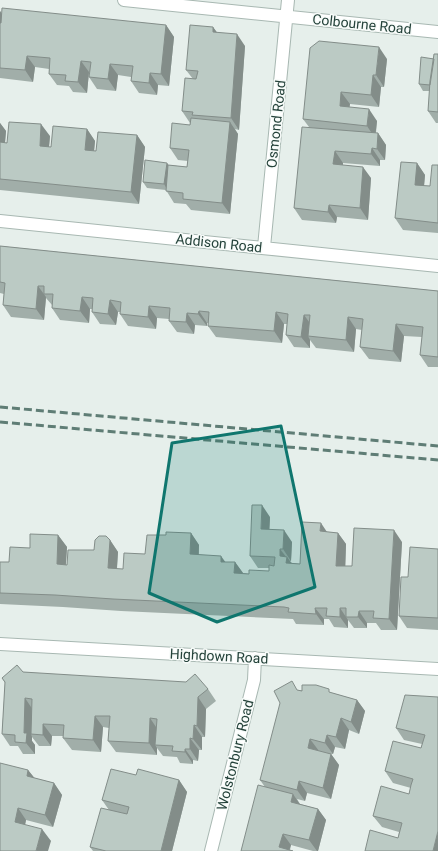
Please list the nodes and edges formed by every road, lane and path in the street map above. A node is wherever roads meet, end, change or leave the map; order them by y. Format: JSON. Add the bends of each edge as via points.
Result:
{"nodes":[{"id":1,"x":124,"y":0,"type":"edge"},
{"id":2,"x":288,"y":0,"type":"edge"},
{"id":3,"x":286,"y":16,"type":"junction"},
{"id":4,"x":438,"y":32,"type":"edge"},
{"id":5,"x":0,"y":221,"type":"edge"},
{"id":6,"x":264,"y":247,"type":"junction"},
{"id":7,"x":438,"y":266,"type":"edge"},
{"id":8,"x":0,"y":644,"type":"edge"},
{"id":9,"x":255,"y":658,"type":"junction"},
{"id":10,"x":438,"y":669,"type":"edge"},
{"id":11,"x":211,"y":851,"type":"edge"}],
"edges":[{"from":1,"to":3,"type":"street","name":"Colbourne Road"},
{"from":2,"to":3,"type":"street","name":"Osmond Road"},
{"from":3,"to":4,"type":"street","name":"Colbourne Road"},
{"from":3,"to":6,"type":"street","name":"Osmond Road"},
{"from":5,"to":6,"type":"street","name":"Addison Road"},
{"from":6,"to":7,"type":"street","name":"Addison Road"},
{"from":8,"to":9,"type":"street","name":"Highdown Road"},
{"from":9,"to":10,"type":"street","name":"Highdown Road"},
{"from":9,"to":11,"type":"street","name":"Wolstonbury Road","via":[[254,680]]}]}
